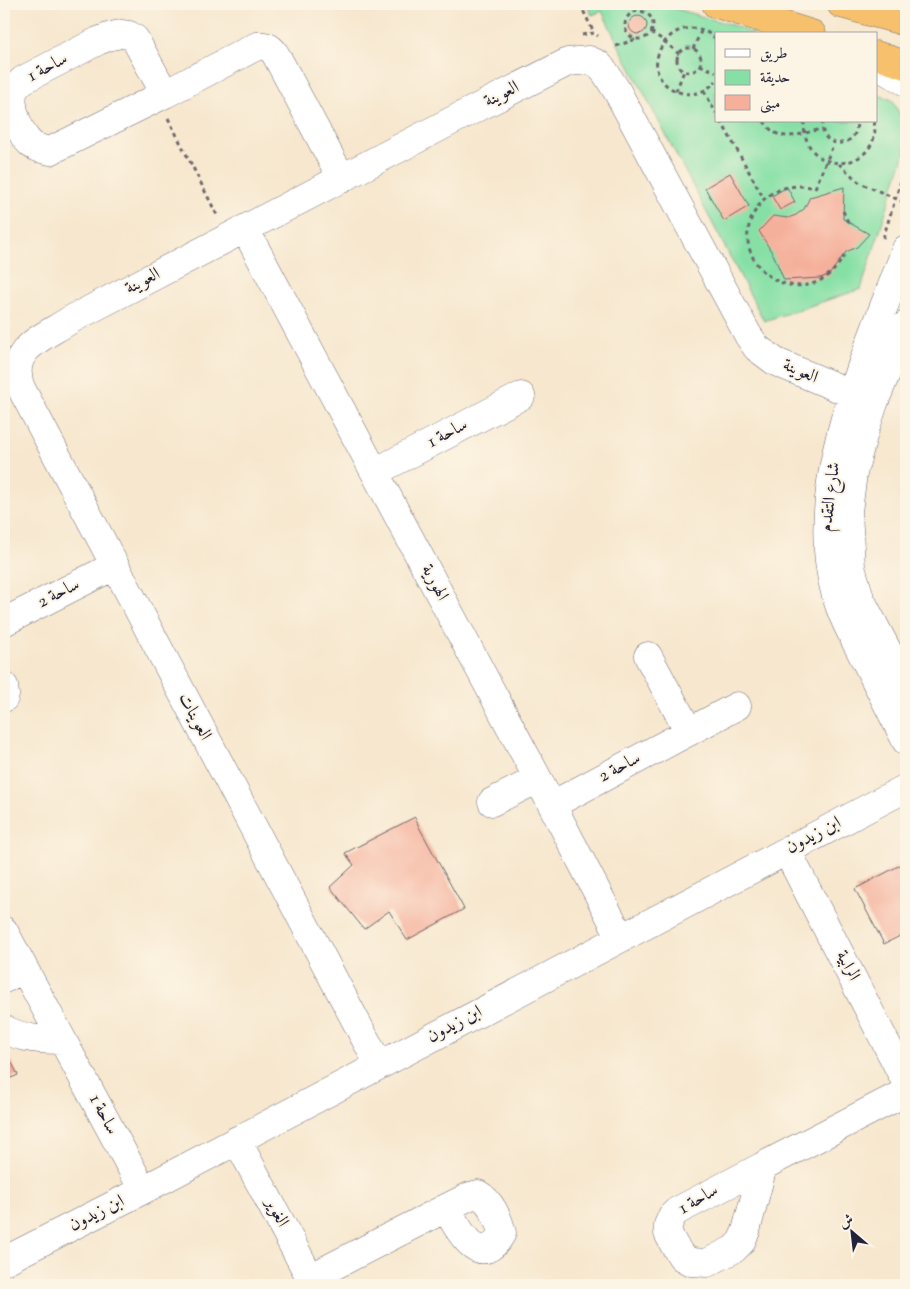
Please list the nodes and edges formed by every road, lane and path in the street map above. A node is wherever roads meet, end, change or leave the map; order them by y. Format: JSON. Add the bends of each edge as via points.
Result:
{"nodes":[{"id":1,"x":580,"y":4,"type":"edge"},
{"id":2,"x":716,"y":4,"type":"edge"},
{"id":3,"x":841,"y":4,"type":"edge"},
{"id":4,"x":906,"y":22,"type":"edge"},
{"id":5,"x":702,"y":29,"type":"junction"},
{"id":6,"x":651,"y":32,"type":"junction"},
{"id":7,"x":806,"y":32,"type":"edge"},
{"id":8,"x":594,"y":33,"type":"dead end"},
{"id":9,"x":715,"y":38,"type":"edge"},
{"id":10,"x":663,"y":40,"type":"junction"},
{"id":11,"x":693,"y":49,"type":"junction"},
{"id":12,"x":679,"y":54,"type":"junction"},
{"id":13,"x":878,"y":56,"type":"edge"},
{"id":14,"x":700,"y":65,"type":"junction"},
{"id":15,"x":906,"y":65,"type":"edge"},
{"id":16,"x":878,"y":66,"type":"edge"},
{"id":17,"x":684,"y":71,"type":"junction"},
{"id":18,"x":715,"y":72,"type":"edge"},
{"id":19,"x":715,"y":82,"type":"edge"},
{"id":20,"x":906,"y":82,"type":"edge"},
{"id":21,"x":676,"y":91,"type":"junction"},
{"id":22,"x":704,"y":91,"type":"junction"},
{"id":23,"x":161,"y":96,"type":"junction"},
{"id":24,"x":715,"y":112,"type":"edge"},
{"id":25,"x":722,"y":122,"type":"edge"},
{"id":26,"x":765,"y":122,"type":"edge"},
{"id":27,"x":804,"y":122,"type":"edge"},
{"id":28,"x":823,"y":122,"type":"edge"},
{"id":29,"x":856,"y":122,"type":"edge"},
{"id":30,"x":874,"y":122,"type":"edge"},
{"id":31,"x":822,"y":129,"type":"junction"},
{"id":32,"x":804,"y":132,"type":"junction"},
{"id":33,"x":834,"y":143,"type":"junction"},
{"id":34,"x":827,"y":161,"type":"junction"},
{"id":35,"x":839,"y":164,"type":"junction"},
{"id":36,"x":906,"y":165,"type":"edge"},
{"id":37,"x":342,"y":179,"type":"junction"},
{"id":38,"x":764,"y":199,"type":"junction"},
{"id":39,"x":896,"y":199,"type":"junction"},
{"id":40,"x":906,"y":203,"type":"edge"},
{"id":41,"x":844,"y":211,"type":"dead end"},
{"id":42,"x":848,"y":222,"type":"dead end"},
{"id":43,"x":237,"y":233,"type":"junction"},
{"id":44,"x":893,"y":247,"type":"edge"},
{"id":45,"x":846,"y":252,"type":"dead end"},
{"id":46,"x":906,"y":324,"type":"edge"},
{"id":47,"x":16,"y":367,"type":"joint"},
{"id":48,"x":521,"y":396,"type":"dead end"},
{"id":49,"x":863,"y":399,"type":"junction"},
{"id":50,"x":375,"y":472,"type":"junction"},
{"id":51,"x":114,"y":566,"type":"junction"},
{"id":52,"x":4,"y":622,"type":"edge"},
{"id":53,"x":648,"y":656,"type":"dead end"},
{"id":54,"x":4,"y":686,"type":"edge"},
{"id":55,"x":906,"y":686,"type":"edge"},
{"id":56,"x":4,"y":698,"type":"edge"},
{"id":57,"x":737,"y":706,"type":"dead end"},
{"id":58,"x":689,"y":732,"type":"junction"},
{"id":59,"x":906,"y":740,"type":"edge"},
{"id":60,"x":538,"y":779,"type":"junction"},
{"id":61,"x":906,"y":788,"type":"edge"},
{"id":62,"x":492,"y":802,"type":"dead end"},
{"id":63,"x":552,"y":805,"type":"junction"},
{"id":64,"x":787,"y":851,"type":"junction"},
{"id":65,"x":4,"y":931,"type":"edge"},
{"id":66,"x":620,"y":938,"type":"junction"},
{"id":67,"x":14,"y":974,"type":"edge"},
{"id":68,"x":4,"y":1029,"type":"edge"},
{"id":69,"x":62,"y":1040,"type":"junction"},
{"id":70,"x":379,"y":1066,"type":"junction"},
{"id":71,"x":906,"y":1082,"type":"edge"},
{"id":72,"x":906,"y":1092,"type":"edge"},
{"id":73,"x":237,"y":1140,"type":"junction"},
{"id":74,"x":763,"y":1166,"type":"dead end"},
{"id":75,"x":143,"y":1190,"type":"junction"},
{"id":76,"x":446,"y":1208,"type":"dead end"},
{"id":77,"x":4,"y":1261,"type":"edge"},
{"id":78,"x":312,"y":1281,"type":"edge"}],
"edges":[{"from":1,"to":8,"type":"path"},
{"from":2,"to":7,"type":"highway"},
{"from":3,"to":4,"type":"highway"},
{"from":5,"to":9,"type":"path"},
{"from":5,"to":10,"type":"path","via":[[677,29]]},
{"from":5,"to":11,"type":"path"},
{"from":6,"to":6,"type":"path","via":[[652,19],[646,13],[638,11],[627,16],[624,24],[629,36],[641,39]]},
{"from":6,"to":10,"type":"path"},
{"from":10,"to":12,"type":"path"},
{"from":10,"to":21,"type":"path","via":[[658,48],[657,68],[667,86]]},
{"from":11,"to":12,"type":"path","via":[[687,48]]},
{"from":11,"to":14,"type":"path","via":[[700,58]]},
{"from":12,"to":17,"type":"path","via":[[677,62]]},
{"from":13,"to":15,"type":"highway"},
{"from":14,"to":17,"type":"path","via":[[691,72]]},
{"from":14,"to":18,"type":"path"},
{"from":16,"to":20,"type":"street"},
{"from":17,"to":21,"type":"path"},
{"from":19,"to":22,"type":"path"},
{"from":21,"to":22,"type":"path","via":[[685,94]]},
{"from":22,"to":24,"type":"path"},
{"from":23,"to":23,"type":"street","name":"ساحة 1","via":[[50,151],[31,144],[24,135],[12,99],[15,88],[23,80],[98,41],[121,34],[136,39]]},
{"from":23,"to":37,"type":"street","name":"ساحة 1","via":[[257,46],[266,45],[277,57]]},
{"from":23,"to":43,"type":"path"},
{"from":25,"to":38,"type":"path"},
{"from":26,"to":32,"type":"path","via":[[773,132],[784,137]]},
{"from":27,"to":32,"type":"path"},
{"from":28,"to":31,"type":"path"},
{"from":29,"to":33,"type":"path","via":[[856,131],[850,140]]},
{"from":30,"to":35,"type":"path","via":[[874,138],[868,149],[860,157]]},
{"from":31,"to":32,"type":"path"},
{"from":31,"to":33,"type":"path","via":[[826,138]]},
{"from":32,"to":34,"type":"path","via":[[811,150]]},
{"from":33,"to":34,"type":"path"},
{"from":34,"to":35,"type":"path"},
{"from":34,"to":38,"type":"path","via":[[813,188],[801,185],[786,187]]},
{"from":35,"to":39,"type":"path","via":[[860,183]]},
{"from":36,"to":39,"type":"path"},
{"from":37,"to":43,"type":"street","name":"العوينة"},
{"from":37,"to":49,"type":"street","name":"العوينة","via":[[542,74],[568,62],[589,60],[602,68],[617,91],[757,348],[776,362]]},
{"from":38,"to":45,"type":"path","via":[[749,223],[748,237],[750,251],[765,274],[790,286],[804,286],[830,274]]},
{"from":39,"to":40,"type":"path"},
{"from":39,"to":44,"type":"path"},
{"from":41,"to":42,"type":"path"},
{"from":43,"to":47,"type":"street","name":"العوينة","via":[[70,320],[27,348]]},
{"from":43,"to":50,"type":"street","name":"الهورية"},
{"from":44,"to":49,"type":"street","name":"شارع التقدم"},
{"from":46,"to":49,"type":"street","name":"شارع التقدم"},
{"from":47,"to":51,"type":"street","name":"العوينات","via":[[21,388]]},
{"from":48,"to":50,"type":"street","name":"ساحة 1"},
{"from":49,"to":55,"type":"street","name":"شارع التقدم","via":[[848,511],[851,567],[860,598]]},
{"from":49,"to":59,"type":"street","name":"شارع التقدم","via":[[833,471],[826,534],[830,573],[839,606]]},
{"from":50,"to":60,"type":"street","name":"الهورية"},
{"from":51,"to":52,"type":"street","name":"ساحة 2"},
{"from":51,"to":70,"type":"street","name":"العوينات"},
{"from":53,"to":58,"type":"street"},
{"from":54,"to":56,"type":"street"},
{"from":57,"to":58,"type":"street","name":"ساحة 2"},
{"from":58,"to":63,"type":"street","name":"ساحة 2"},
{"from":60,"to":62,"type":"street"},
{"from":60,"to":63,"type":"street","name":"الهورية"},
{"from":61,"to":64,"type":"street","name":"ابن زيدون"},
{"from":63,"to":66,"type":"street","name":"الهورية"},
{"from":64,"to":66,"type":"street","name":"ابن زيدون"},
{"from":64,"to":71,"type":"street","name":"الرابية"},
{"from":65,"to":67,"type":"street","name":"ساحة 1"},
{"from":66,"to":70,"type":"street","name":"ابن زيدون"},
{"from":67,"to":69,"type":"street","name":"ساحة 1"},
{"from":68,"to":69,"type":"street","via":[[38,1040]]},
{"from":69,"to":75,"type":"street","name":"ساحة 1"},
{"from":70,"to":73,"type":"street","name":"ابن زيدون"},
{"from":72,"to":74,"type":"street"},
{"from":73,"to":75,"type":"street","name":"ابن زيدون"},
{"from":73,"to":78,"type":"street","name":"الغوير"},
{"from":75,"to":77,"type":"street","name":"ابن زيدون"},
{"from":76,"to":78,"type":"street"}]}
